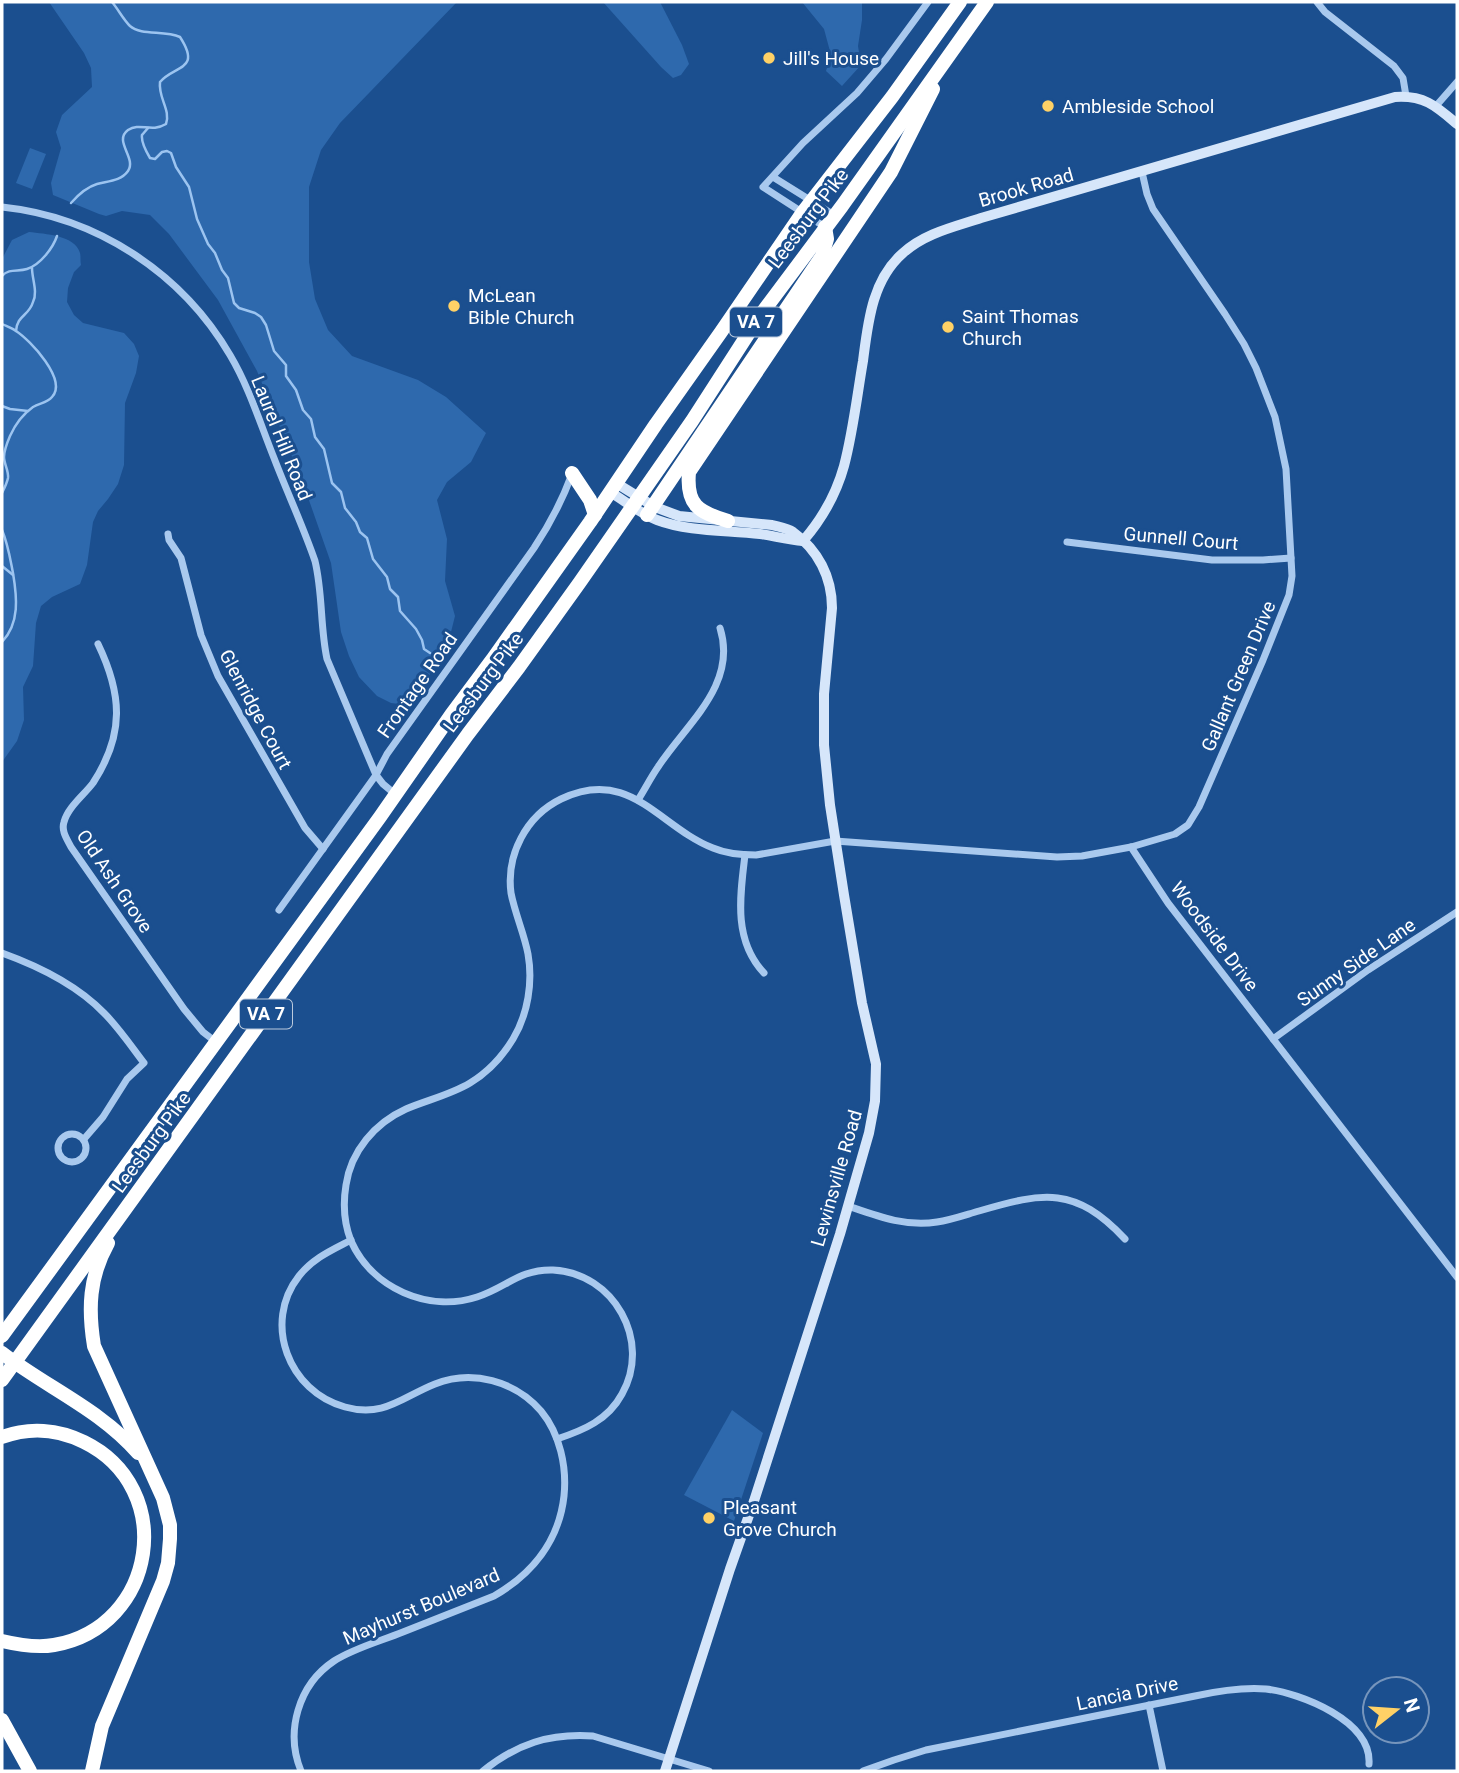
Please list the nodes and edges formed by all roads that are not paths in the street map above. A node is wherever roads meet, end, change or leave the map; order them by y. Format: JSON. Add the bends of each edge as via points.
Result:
{"nodes":[{"id":1,"x":928,"y":2,"type":"edge"},
{"id":2,"x":960,"y":2,"type":"edge"},
{"id":3,"x":987,"y":2,"type":"edge"},
{"id":4,"x":1317,"y":2,"type":"edge"},
{"id":5,"x":957,"y":45,"type":"junction"},
{"id":6,"x":1457,"y":82,"type":"edge"},
{"id":7,"x":1406,"y":96,"type":"junction"},
{"id":8,"x":1436,"y":106,"type":"junction"},
{"id":9,"x":1457,"y":124,"type":"edge"},
{"id":10,"x":1142,"y":172,"type":"junction"},
{"id":11,"x":773,"y":177,"type":"junction"},
{"id":12,"x":808,"y":206,"type":"junction"},
{"id":13,"x":2,"y":207,"type":"edge"},
{"id":14,"x":830,"y":221,"type":"junction"},
{"id":15,"x":572,"y":473,"type":"joint"},
{"id":16,"x":613,"y":487,"type":"junction"},
{"id":17,"x":636,"y":502,"type":"junction"},
{"id":18,"x":650,"y":510,"type":"junction"},
{"id":19,"x":595,"y":514,"type":"junction"},
{"id":20,"x":728,"y":521,"type":"junction"},
{"id":21,"x":168,"y":534,"type":"dead end"},
{"id":22,"x":803,"y":541,"type":"junction"},
{"id":23,"x":1067,"y":542,"type":"dead end"},
{"id":24,"x":1291,"y":558,"type":"junction"},
{"id":25,"x":720,"y":628,"type":"dead end"},
{"id":26,"x":98,"y":644,"type":"dead end"},
{"id":27,"x":376,"y":775,"type":"junction"},
{"id":28,"x":396,"y":794,"type":"junction"},
{"id":29,"x":639,"y":800,"type":"junction"},
{"id":30,"x":835,"y":842,"type":"junction"},
{"id":31,"x":1131,"y":847,"type":"junction"},
{"id":32,"x":323,"y":849,"type":"junction"},
{"id":33,"x":745,"y":855,"type":"junction"},
{"id":34,"x":279,"y":910,"type":"dead end"},
{"id":35,"x":1457,"y":912,"type":"edge"},
{"id":36,"x":2,"y":953,"type":"edge"},
{"id":37,"x":764,"y":973,"type":"dead end"},
{"id":38,"x":1273,"y":1039,"type":"junction"},
{"id":39,"x":216,"y":1042,"type":"junction"},
{"id":40,"x":84,"y":1139,"type":"junction"},
{"id":41,"x":133,"y":1199,"type":"junction"},
{"id":42,"x":848,"y":1206,"type":"junction"},
{"id":43,"x":1125,"y":1239,"type":"dead end"},
{"id":44,"x":351,"y":1240,"type":"junction"},
{"id":45,"x":1457,"y":1278,"type":"edge"},
{"id":46,"x":2,"y":1336,"type":"edge"},
{"id":47,"x":2,"y":1353,"type":"edge"},
{"id":48,"x":14,"y":1362,"type":"junction"},
{"id":49,"x":2,"y":1380,"type":"edge"},
{"id":50,"x":2,"y":1437,"type":"edge"},
{"id":51,"x":557,"y":1439,"type":"junction"},
{"id":52,"x":152,"y":1471,"type":"junction"},
{"id":53,"x":2,"y":1641,"type":"edge"},
{"id":54,"x":1149,"y":1705,"type":"junction"},
{"id":55,"x":2,"y":1720,"type":"edge"},
{"id":56,"x":669,"y":1759,"type":"junction"},
{"id":57,"x":1369,"y":1764,"type":"dead end"},
{"id":58,"x":30,"y":1771,"type":"edge"},
{"id":59,"x":92,"y":1771,"type":"edge"},
{"id":60,"x":301,"y":1771,"type":"edge"},
{"id":61,"x":483,"y":1771,"type":"edge"},
{"id":62,"x":665,"y":1771,"type":"edge"},
{"id":63,"x":709,"y":1771,"type":"edge"},
{"id":64,"x":866,"y":1771,"type":"edge"},
{"id":65,"x":1163,"y":1771,"type":"edge"}],
"edges":[{"from":1,"to":11,"type":"street","via":[[857,93]]},
{"from":2,"to":12,"type":"highway","name":"Leesburg Pike"},
{"from":3,"to":5,"type":"highway","name":"Leesburg Pike","number":"VA 7"},
{"from":4,"to":7,"type":"street","via":[[1394,66],[1403,78]]},
{"from":5,"to":14,"type":"highway","name":"Leesburg Pike","number":"VA 7"},
{"from":5,"to":20,"type":"highway","via":[[891,172],[689,472],[687,487],[692,501],[710,516]]},
{"from":6,"to":8,"type":"street"},
{"from":7,"to":8,"type":"main road","name":"Brook Road"},
{"from":7,"to":10,"type":"main road","name":"Brook Road","via":[[1375,101]]},
{"from":8,"to":9,"type":"main road","name":"Brook Road"},
{"from":10,"to":22,"type":"main road","name":"Brook Road","via":[[942,230],[901,254],[889,267],[872,302],[844,467],[822,516]]},
{"from":10,"to":24,"type":"street","name":"Gallant Green Drive","via":[[1153,209],[1244,344],[1268,393],[1286,468]]},
{"from":11,"to":12,"type":"street"},
{"from":11,"to":12,"type":"street","via":[[763,187]]},
{"from":12,"to":14,"type":"street"},
{"from":12,"to":14,"type":"street"},
{"from":12,"to":16,"type":"highway","name":"Leesburg Pike","number":"VA 7"},
{"from":13,"to":27,"type":"street","name":"Laurel Hill Road","via":[[66,221],[110,239],[171,282],[218,335],[243,380],[312,554],[320,584],[327,659]]},
{"from":14,"to":17,"type":"highway","name":"Leesburg Pike","number":"VA 7","via":[[759,317]]},
{"from":14,"to":18,"type":"highway","via":[[822,257]]},
{"from":15,"to":19,"type":"highway"},
{"from":15,"to":27,"type":"street","name":"Frontage Road","via":[[553,520]]},
{"from":16,"to":17,"type":"main road","name":"Lewinsville Road"},
{"from":16,"to":19,"type":"highway","name":"Leesburg Pike","number":"VA 7"},
{"from":17,"to":18,"type":"main road","name":"Lewinsville Road"},
{"from":17,"to":41,"type":"highway","name":"Leesburg Pike","number":"VA 7"},
{"from":18,"to":20,"type":"main road","name":"Lewinsville Road"},
{"from":18,"to":22,"type":"main road","name":"Lewinsville Road","via":[[656,520],[694,529]]},
{"from":19,"to":28,"type":"highway","name":"Leesburg Pike","number":"VA 7"},
{"from":20,"to":22,"type":"main road","name":"Lewinsville Road","via":[[780,527]]},
{"from":21,"to":32,"type":"street","name":"Glenridge Court","via":[[181,558],[201,635],[218,676],[305,828]]},
{"from":22,"to":30,"type":"main road","name":"Lewinsville Road","via":[[815,553],[831,585],[823,719]]},
{"from":23,"to":24,"type":"street","name":"Gunnell Court","via":[[1212,560]]},
{"from":24,"to":31,"type":"street","name":"Gallant Green Drive","via":[[1286,606],[1195,816],[1182,831]]},
{"from":25,"to":29,"type":"street","via":[[724,661],[712,692]]},
{"from":26,"to":39,"type":"street","name":"Old Ash Grove","via":[[115,688],[115,731],[98,774],[66,817],[64,832],[178,1001]]},
{"from":27,"to":28,"type":"street","name":"Laurel Hill Road"},
{"from":27,"to":32,"type":"street","name":"Frontage Road"},
{"from":28,"to":39,"type":"highway","name":"Leesburg Pike","number":"VA 7"},
{"from":29,"to":33,"type":"street","via":[[698,841],[726,853]]},
{"from":29,"to":44,"type":"street","via":[[598,791],[571,795],[546,808],[524,831],[513,855],[510,878],[530,974],[522,1021],[507,1049],[484,1073],[392,1117],[369,1136],[352,1163],[344,1193]]},
{"from":30,"to":31,"type":"street","via":[[1057,857]]},
{"from":30,"to":33,"type":"street"},
{"from":30,"to":42,"type":"main road","name":"Lewinsville Road","via":[[876,1083],[869,1133]]},
{"from":31,"to":38,"type":"street","name":"Woodside Drive","via":[[1168,903]]},
{"from":32,"to":34,"type":"street","name":"Frontage Road"},
{"from":33,"to":37,"type":"street","via":[[742,930]]},
{"from":35,"to":38,"type":"street","name":"Sunny Side Lane"},
{"from":36,"to":40,"type":"street","via":[[79,992],[102,1011],[144,1063]]},
{"from":38,"to":45,"type":"street","name":"Woodside Drive"},
{"from":39,"to":46,"type":"highway","name":"Leesburg Pike","number":"VA 7"},
{"from":40,"to":40,"type":"street","via":[[72,1133],[63,1137],[58,1149],[61,1157],[70,1162],[81,1160],[87,1148]]},
{"from":41,"to":48,"type":"highway","name":"Leesburg Pike","number":"VA 7"},
{"from":41,"to":52,"type":"highway","via":[[96,1270],[90,1326],[99,1358]]},
{"from":42,"to":43,"type":"street","via":[[918,1223],[1049,1196],[1090,1208]]},
{"from":42,"to":56,"type":"main road","name":"Lewinsville Road"},
{"from":44,"to":51,"type":"street","name":"Mayhurst Boulevard","via":[[307,1267],[285,1302],[283,1343],[312,1391],[342,1406],[363,1410],[402,1401],[439,1382],[482,1378],[523,1394],[543,1413]]},
{"from":44,"to":51,"type":"street","via":[[379,1278],[404,1293],[434,1302],[479,1297],[525,1274],[553,1270],[579,1276],[614,1300],[628,1325],[633,1352],[629,1379],[606,1416]]},
{"from":47,"to":48,"type":"highway"},
{"from":48,"to":49,"type":"highway","name":"Leesburg Pike","number":"VA 7"},
{"from":48,"to":52,"type":"highway","via":[[112,1428]]},
{"from":50,"to":53,"type":"highway","via":[[25,1431],[54,1432],[102,1453],[121,1470],[134,1491],[145,1539],[134,1586],[117,1611],[96,1628],[53,1646]]},
{"from":51,"to":60,"type":"street","name":"Mayhurst Boulevard","via":[[565,1494],[557,1526],[542,1556],[523,1577],[494,1596],[345,1655],[322,1671],[305,1693],[295,1719],[294,1748]]},
{"from":52,"to":59,"type":"highway","via":[[170,1525],[167,1563],[102,1726]]},
{"from":54,"to":57,"type":"street","name":"Lancia Drive","via":[[1229,1690],[1284,1693],[1331,1711],[1349,1726],[1366,1746]]},
{"from":54,"to":64,"type":"street","name":"Lancia Drive","via":[[926,1751]]},
{"from":54,"to":65,"type":"street"},
{"from":55,"to":58,"type":"highway"},
{"from":56,"to":61,"type":"street","via":[[593,1736],[565,1736],[522,1746]]},
{"from":56,"to":62,"type":"main road","name":"Lewinsville Road"},
{"from":56,"to":63,"type":"street"}]}
